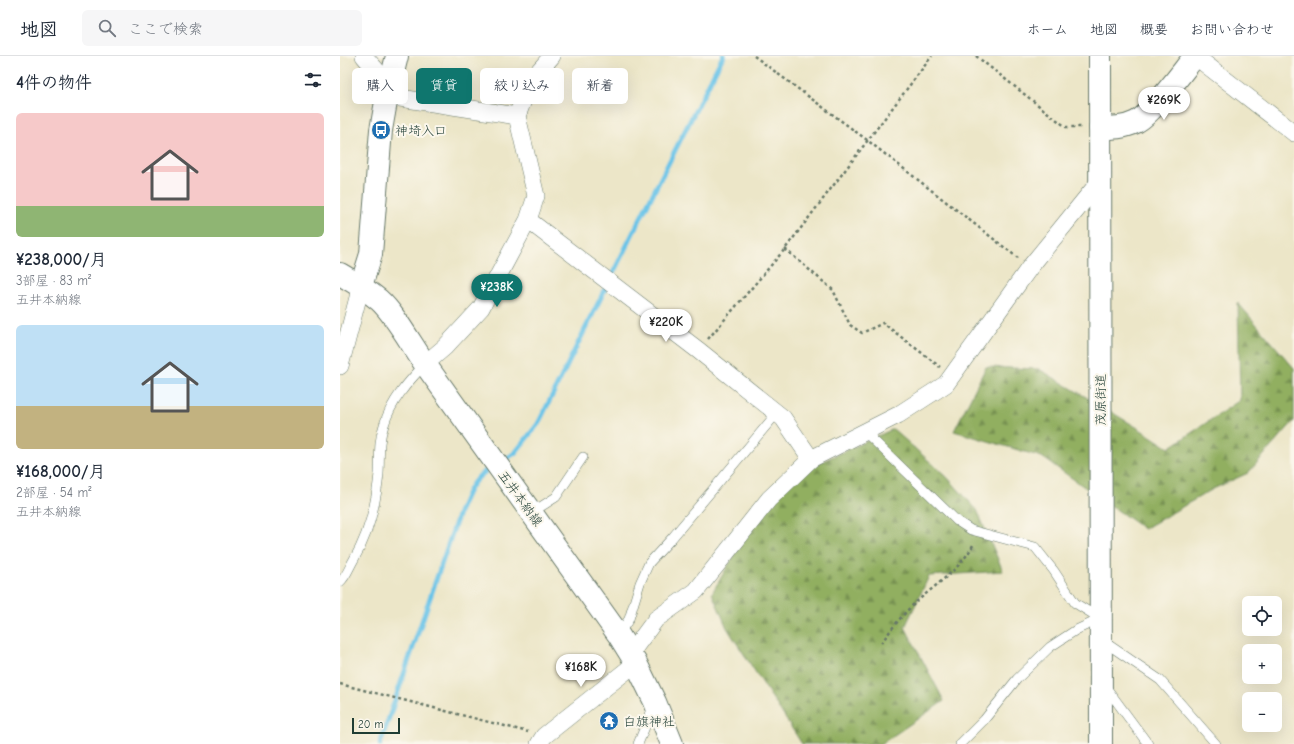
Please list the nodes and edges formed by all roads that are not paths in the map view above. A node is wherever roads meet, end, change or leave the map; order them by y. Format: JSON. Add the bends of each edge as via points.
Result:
{"nodes":[{"id":1,"x":364,"y":56,"type":"edge"},
{"id":2,"x":397,"y":56,"type":"edge"},
{"id":3,"x":552,"y":56,"type":"edge"},
{"id":4,"x":1100,"y":56,"type":"edge"},
{"id":5,"x":1195,"y":56,"type":"edge"},
{"id":6,"x":372,"y":68,"type":"edge"},
{"id":7,"x":394,"y":68,"type":"edge"},
{"id":8,"x":408,"y":95,"type":"edge"},
{"id":9,"x":386,"y":104,"type":"edge"},
{"id":10,"x":517,"y":116,"type":"junction"},
{"id":11,"x":1100,"y":128,"type":"junction"},
{"id":12,"x":1294,"y":133,"type":"edge"},
{"id":13,"x":1100,"y":181,"type":"junction"},
{"id":14,"x":528,"y":220,"type":"junction"},
{"id":15,"x":340,"y":274,"type":"edge"},
{"id":16,"x":361,"y":286,"type":"junction"},
{"id":17,"x":425,"y":364,"type":"junction"},
{"id":18,"x":340,"y":366,"type":"edge"},
{"id":19,"x":777,"y":414,"type":"junction"},
{"id":20,"x":864,"y":431,"type":"junction"},
{"id":21,"x":583,"y":457,"type":"dead end"},
{"id":22,"x":811,"y":459,"type":"junction"},
{"id":23,"x":531,"y":513,"type":"junction"},
{"id":24,"x":340,"y":582,"type":"edge"},
{"id":25,"x":1101,"y":629,"type":"junction"},
{"id":26,"x":618,"y":634,"type":"junction"},
{"id":27,"x":633,"y":659,"type":"junction"},
{"id":28,"x":1100,"y":680,"type":"junction"},
{"id":29,"x":655,"y":702,"type":"junction"},
{"id":30,"x":541,"y":740,"type":"edge"},
{"id":31,"x":638,"y":744,"type":"edge"},
{"id":32,"x":672,"y":744,"type":"edge"},
{"id":33,"x":960,"y":744,"type":"edge"},
{"id":34,"x":1101,"y":744,"type":"edge"},
{"id":35,"x":1148,"y":744,"type":"edge"},
{"id":36,"x":1216,"y":744,"type":"edge"}],
"edges":[{"from":1,"to":6,"type":"street"},
{"from":2,"to":7,"type":"main road"},
{"from":3,"to":10,"type":"street","via":[[531,80]]},
{"from":4,"to":11,"type":"main road","name":"茂原街道"},
{"from":5,"to":11,"type":"main road","via":[[1151,110],[1137,122],[1122,127]]},
{"from":5,"to":12,"type":"street"},
{"from":8,"to":10,"type":"street"},
{"from":9,"to":16,"type":"main road","via":[[370,254]]},
{"from":10,"to":14,"type":"street","via":[[536,196]]},
{"from":11,"to":13,"type":"main road","name":"茂原街道"},
{"from":13,"to":20,"type":"street","via":[[1030,267],[946,384],[898,415]]},
{"from":13,"to":25,"type":"main road","name":"茂原街道"},
{"from":14,"to":17,"type":"street","via":[[481,308],[445,347]]},
{"from":14,"to":19,"type":"street"},
{"from":15,"to":16,"type":"main road","name":"五井本納線"},
{"from":16,"to":17,"type":"main road","name":"五井本納線","via":[[380,301]]},
{"from":16,"to":18,"type":"street"},
{"from":17,"to":23,"type":"main road","name":"五井本納線"},
{"from":17,"to":24,"type":"lane","via":[[400,392],[390,408],[379,443],[379,473],[374,510],[362,545]]},
{"from":19,"to":22,"type":"street","via":[[783,418]]},
{"from":19,"to":26,"type":"lane","via":[[649,563],[629,619]]},
{"from":20,"to":22,"type":"street"},
{"from":20,"to":25,"type":"lane","via":[[957,521],[971,530],[1035,547],[1075,603]]},
{"from":21,"to":23,"type":"lane","via":[[556,497]]},
{"from":22,"to":27,"type":"street","via":[[769,499],[696,591],[656,619]]},
{"from":23,"to":26,"type":"main road","name":"五井本納線"},
{"from":25,"to":28,"type":"main road","name":"茂原街道"},
{"from":25,"to":33,"type":"lane","via":[[1076,630],[1050,647],[1017,679],[984,720]]},
{"from":25,"to":36,"type":"lane","via":[[1160,680]]},
{"from":26,"to":27,"type":"main road","name":"五井本納線"},
{"from":27,"to":29,"type":"main road","name":"五井本納線"},
{"from":27,"to":30,"type":"street"},
{"from":28,"to":34,"type":"main road","name":"茂原街道"},
{"from":28,"to":35,"type":"lane"},
{"from":29,"to":31,"type":"lane"},
{"from":29,"to":32,"type":"main road","name":"五井本納線"}]}
